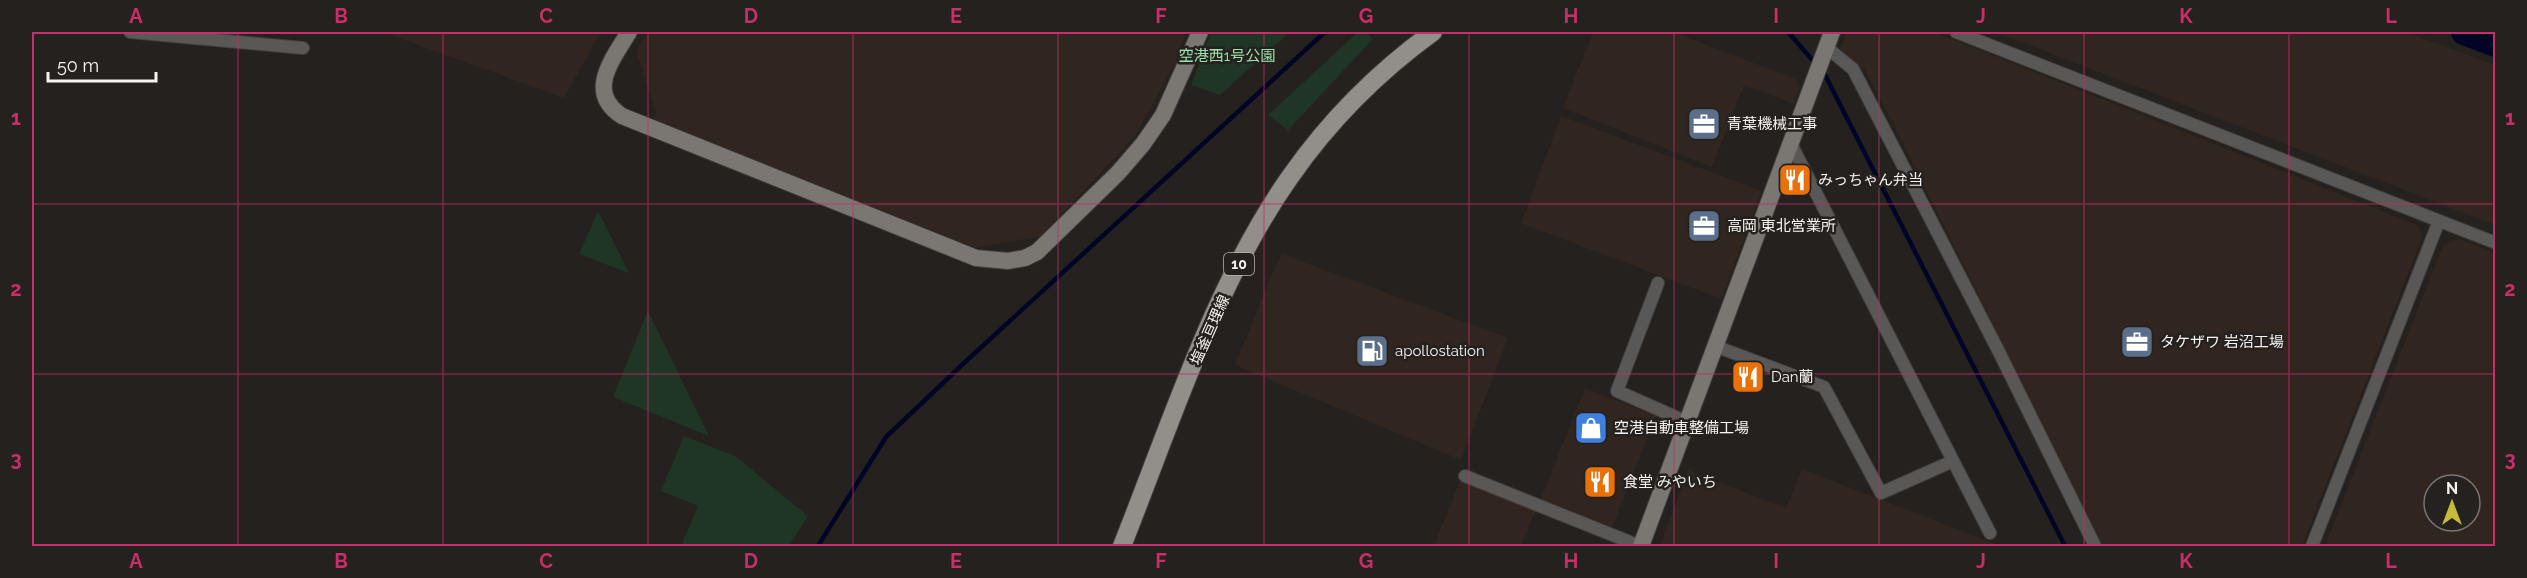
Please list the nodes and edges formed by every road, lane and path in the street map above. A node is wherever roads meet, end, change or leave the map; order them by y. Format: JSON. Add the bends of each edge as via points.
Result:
{"nodes":[{"id":1,"x":130,"y":32,"type":"edge"},
{"id":2,"x":629,"y":32,"type":"edge"},
{"id":3,"x":1200,"y":32,"type":"edge"},
{"id":4,"x":1433,"y":32,"type":"edge"},
{"id":5,"x":1956,"y":32,"type":"edge"},
{"id":6,"x":1828,"y":43,"type":"edge"},
{"id":7,"x":303,"y":48,"type":"dead end"},
{"id":8,"x":1790,"y":142,"type":"junction"},
{"id":9,"x":2439,"y":221,"type":"junction"},
{"id":10,"x":2496,"y":243,"type":"edge"},
{"id":11,"x":1659,"y":283,"type":"dead end"},
{"id":12,"x":1716,"y":346,"type":"junction"},
{"id":13,"x":1687,"y":422,"type":"junction"},
{"id":14,"x":1953,"y":460,"type":"junction"},
{"id":15,"x":1465,"y":476,"type":"dead end"},
{"id":16,"x":1990,"y":533,"type":"dead end"},
{"id":17,"x":1122,"y":546,"type":"edge"},
{"id":18,"x":1640,"y":546,"type":"edge"},
{"id":19,"x":2095,"y":546,"type":"edge"},
{"id":20,"x":2312,"y":546,"type":"edge"}],
"edges":[{"from":1,"to":7,"type":"street"},
{"from":2,"to":3,"type":"street","via":[[604,75],[603,86],[613,110],[622,116],[976,258],[1008,261],[1025,258],[1050,240],[1143,144],[1163,115]]},
{"from":4,"to":17,"type":"main road","name":"塩釜亘理線","number":"10","via":[[1366,88],[1313,146],[1263,219],[1202,343]]},
{"from":5,"to":9,"type":"street"},
{"from":6,"to":8,"type":"street"},
{"from":6,"to":19,"type":"street","via":[[1853,69]]},
{"from":8,"to":12,"type":"street"},
{"from":8,"to":14,"type":"street"},
{"from":9,"to":10,"type":"street"},
{"from":9,"to":20,"type":"street"},
{"from":11,"to":13,"type":"street","via":[[1617,392]]},
{"from":12,"to":13,"type":"street"},
{"from":12,"to":14,"type":"street","via":[[1824,387],[1881,493]]},
{"from":13,"to":18,"type":"street"},
{"from":14,"to":16,"type":"street"},
{"from":15,"to":18,"type":"street"}]}
